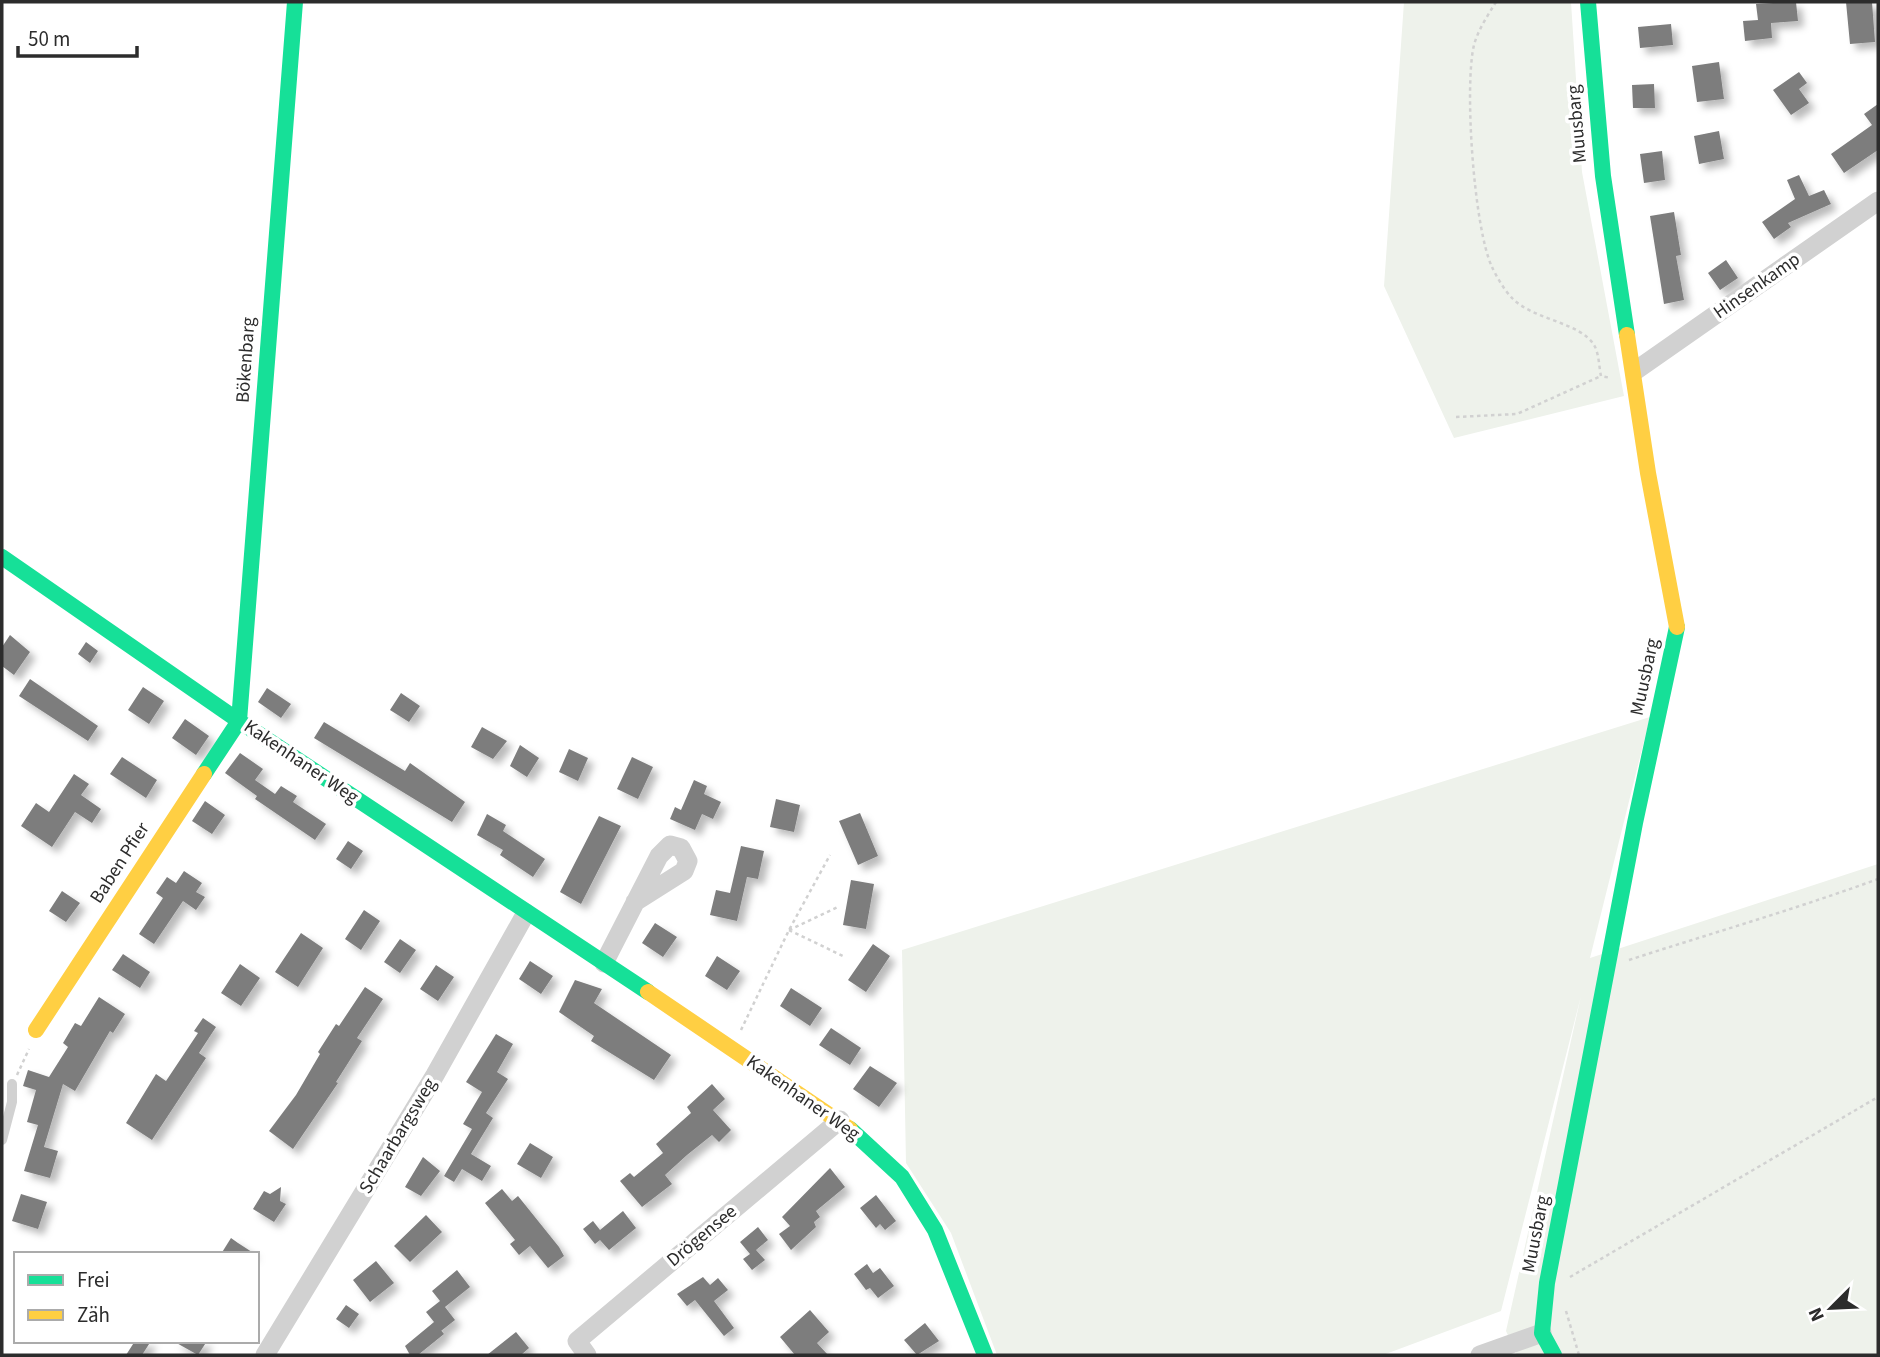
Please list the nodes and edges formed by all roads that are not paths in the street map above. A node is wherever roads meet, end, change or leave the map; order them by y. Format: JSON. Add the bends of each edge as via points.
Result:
{"nodes":[{"id":1,"x":295,"y":2,"type":"edge"},
{"id":2,"x":1588,"y":2,"type":"edge"},
{"id":3,"x":1878,"y":201,"type":"edge"},
{"id":4,"x":1635,"y":371,"type":"junction"},
{"id":5,"x":2,"y":557,"type":"edge"},
{"id":6,"x":239,"y":721,"type":"junction"},
{"id":7,"x":635,"y":902,"type":"dead end"},
{"id":8,"x":526,"y":913,"type":"junction"},
{"id":9,"x":604,"y":963,"type":"junction"},
{"id":10,"x":36,"y":1030,"type":"road end"},
{"id":11,"x":12,"y":1084,"type":"road end"},
{"id":12,"x":840,"y":1119,"type":"junction"},
{"id":13,"x":2,"y":1140,"type":"edge"},
{"id":14,"x":1542,"y":1334,"type":"junction"},
{"id":15,"x":265,"y":1355,"type":"edge"},
{"id":16,"x":587,"y":1355,"type":"edge"},
{"id":17,"x":985,"y":1355,"type":"edge"},
{"id":18,"x":1479,"y":1355,"type":"edge"},
{"id":19,"x":1554,"y":1355,"type":"edge"}],
"edges":[{"from":1,"to":6,"type":"street","name":"Bökenbarg"},
{"from":2,"to":4,"type":"street","name":"Muusbarg","via":[[1603,176]]},
{"from":3,"to":4,"type":"street","name":"Hinsenkamp"},
{"from":4,"to":14,"type":"street","name":"Muusbarg","via":[[1648,473],[1677,629],[1608,963]]},
{"from":5,"to":6,"type":"street","name":"Kakenhaner Weg"},
{"from":6,"to":8,"type":"street","name":"Kakenhaner Weg"},
{"from":6,"to":10,"type":"street","name":"Baben Pfier"},
{"from":7,"to":9,"type":"street"},
{"from":8,"to":9,"type":"street","name":"Kakenhaner Weg"},
{"from":8,"to":15,"type":"street","name":"Schaarbargsweg","via":[[435,1076]]},
{"from":9,"to":12,"type":"street","name":"Kakenhaner Weg"},
{"from":11,"to":13,"type":"lane"},
{"from":12,"to":16,"type":"street","name":"Drögensee","via":[[576,1341]]},
{"from":12,"to":17,"type":"street","name":"Kakenhaner Weg","via":[[902,1177],[935,1230]]},
{"from":14,"to":18,"type":"street"},
{"from":14,"to":19,"type":"street"}]}
